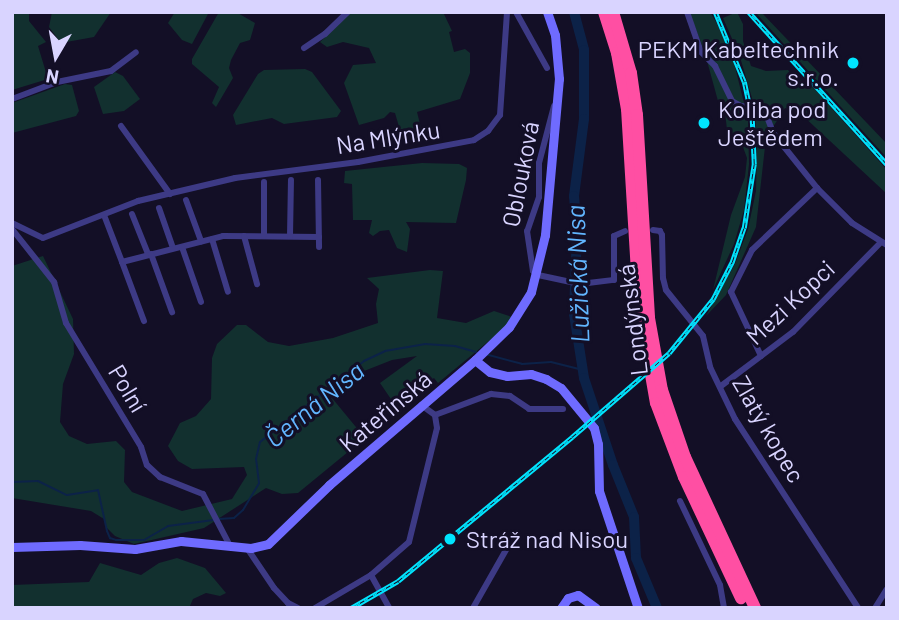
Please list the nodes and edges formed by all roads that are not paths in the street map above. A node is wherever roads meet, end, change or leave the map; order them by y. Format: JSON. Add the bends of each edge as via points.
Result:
{"nodes":[{"id":1,"x":348,"y":12,"type":"edge"},
{"id":2,"x":507,"y":12,"type":"edge"},
{"id":3,"x":516,"y":12,"type":"edge"},
{"id":4,"x":547,"y":12,"type":"edge"},
{"id":5,"x":604,"y":12,"type":"edge"},
{"id":6,"x":613,"y":12,"type":"edge"},
{"id":7,"x":687,"y":12,"type":"edge"},
{"id":8,"x":304,"y":48,"type":"dead end"},
{"id":9,"x":136,"y":52,"type":"dead end"},
{"id":10,"x":547,"y":68,"type":"dead end"},
{"id":11,"x":559,"y":98,"type":"junction"},
{"id":12,"x":12,"y":99,"type":"edge"},
{"id":13,"x":121,"y":126,"type":"dead end"},
{"id":14,"x":291,"y":180,"type":"dead end"},
{"id":15,"x":318,"y":180,"type":"dead end"},
{"id":16,"x":264,"y":183,"type":"dead end"},
{"id":17,"x":817,"y":188,"type":"junction"},
{"id":18,"x":170,"y":194,"type":"junction"},
{"id":19,"x":186,"y":200,"type":"dead end"},
{"id":20,"x":159,"y":208,"type":"dead end"},
{"id":21,"x":132,"y":214,"type":"dead end"},
{"id":22,"x":104,"y":215,"type":"junction"},
{"id":23,"x":12,"y":223,"type":"edge"},
{"id":24,"x":12,"y":229,"type":"edge"},
{"id":25,"x":653,"y":230,"type":"dead end"},
{"id":26,"x":625,"y":231,"type":"dead end"},
{"id":27,"x":244,"y":236,"type":"junction"},
{"id":28,"x":264,"y":236,"type":"junction"},
{"id":29,"x":290,"y":236,"type":"junction"},
{"id":30,"x":319,"y":237,"type":"junction"},
{"id":31,"x":212,"y":239,"type":"junction"},
{"id":32,"x":201,"y":241,"type":"junction"},
{"id":33,"x":884,"y":243,"type":"edge"},
{"id":34,"x":182,"y":247,"type":"junction"},
{"id":35,"x":319,"y":247,"type":"dead end"},
{"id":36,"x":173,"y":248,"type":"junction"},
{"id":37,"x":149,"y":254,"type":"junction"},
{"id":38,"x":122,"y":262,"type":"junction"},
{"id":39,"x":538,"y":275,"type":"junction"},
{"id":40,"x":257,"y":284,"type":"dead end"},
{"id":41,"x":228,"y":292,"type":"dead end"},
{"id":42,"x":201,"y":302,"type":"dead end"},
{"id":43,"x":172,"y":312,"type":"dead end"},
{"id":44,"x":144,"y":321,"type":"dead end"},
{"id":45,"x":761,"y":356,"type":"junction"},
{"id":46,"x":475,"y":360,"type":"junction"},
{"id":47,"x":721,"y":386,"type":"junction"},
{"id":48,"x":421,"y":405,"type":"junction"},
{"id":49,"x":563,"y":409,"type":"dead end"},
{"id":50,"x":435,"y":415,"type":"junction"},
{"id":51,"x":680,"y":501,"type":"dead end"},
{"id":52,"x":515,"y":534,"type":"dead end"},
{"id":53,"x":229,"y":544,"type":"junction"},
{"id":54,"x":12,"y":547,"type":"edge"},
{"id":55,"x":247,"y":548,"type":"junction"},
{"id":56,"x":371,"y":575,"type":"junction"},
{"id":57,"x":887,"y":589,"type":"edge"},
{"id":58,"x":750,"y":607,"type":"edge"},
{"id":59,"x":298,"y":608,"type":"edge"},
{"id":60,"x":315,"y":608,"type":"edge"},
{"id":61,"x":389,"y":608,"type":"edge"},
{"id":62,"x":473,"y":608,"type":"edge"},
{"id":63,"x":561,"y":608,"type":"edge"},
{"id":64,"x":596,"y":608,"type":"edge"},
{"id":65,"x":638,"y":608,"type":"edge"},
{"id":66,"x":724,"y":608,"type":"edge"},
{"id":67,"x":858,"y":608,"type":"edge"},
{"id":68,"x":875,"y":608,"type":"edge"}],
"edges":[{"from":1,"to":8,"type":"street"},
{"from":2,"to":18,"type":"street","name":"Na Mlýnku","via":[[500,115],[474,140],[358,162],[235,178]]},
{"from":3,"to":10,"type":"street"},
{"from":4,"to":11,"type":"street","via":[[555,34]]},
{"from":5,"to":58,"type":"highway","name":"Londýnská","via":[[628,109],[639,306],[656,403],[684,477]]},
{"from":6,"to":58,"type":"highway","name":"Londýnská","via":[[637,115],[649,318],[662,390],[685,457]]},
{"from":7,"to":17,"type":"street","via":[[701,52],[715,66],[732,101],[764,109],[773,133]]},
{"from":9,"to":12,"type":"street","via":[[111,71],[57,82]]},
{"from":11,"to":39,"type":"street"},
{"from":11,"to":39,"type":"street","name":"Oblouková","via":[[539,163],[539,197],[527,231],[531,265]]},
{"from":13,"to":18,"type":"street"},
{"from":14,"to":29,"type":"street"},
{"from":15,"to":30,"type":"street","name":"Na Mlýnku"},
{"from":16,"to":28,"type":"street"},
{"from":17,"to":33,"type":"street","via":[[852,223]]},
{"from":17,"to":45,"type":"street","via":[[752,250],[731,292]]},
{"from":18,"to":22,"type":"street","name":"Na Mlýnku"},
{"from":19,"to":32,"type":"street"},
{"from":20,"to":36,"type":"street"},
{"from":21,"to":37,"type":"street"},
{"from":22,"to":23,"type":"street","name":"Na Mlýnku","via":[[43,238]]},
{"from":22,"to":38,"type":"street"},
{"from":24,"to":53,"type":"street","name":"Polní","via":[[54,282],[66,324],[141,447],[149,469],[203,494]]},
{"from":25,"to":47,"type":"street","name":"Zlatý kopec","via":[[662,235],[666,290],[695,324]]},
{"from":26,"to":39,"type":"street","name":"Londýnská","via":[[614,236],[614,280],[580,284]]},
{"from":27,"to":28,"type":"street"},
{"from":27,"to":31,"type":"street"},
{"from":27,"to":40,"type":"street"},
{"from":28,"to":29,"type":"street"},
{"from":29,"to":30,"type":"street"},
{"from":30,"to":35,"type":"street","name":"Na Mlýnku"},
{"from":31,"to":32,"type":"street"},
{"from":31,"to":41,"type":"street"},
{"from":32,"to":34,"type":"street"},
{"from":33,"to":45,"type":"street","name":"Mezi Kopci","via":[[793,332]]},
{"from":34,"to":36,"type":"street"},
{"from":34,"to":42,"type":"street"},
{"from":36,"to":37,"type":"street"},
{"from":37,"to":38,"type":"street"},
{"from":37,"to":43,"type":"street"},
{"from":38,"to":44,"type":"street"},
{"from":39,"to":46,"type":"street","via":[[509,327]]},
{"from":45,"to":47,"type":"street","name":"Mezi Kopci"},
{"from":46,"to":48,"type":"street","name":"Kateřinská"},
{"from":46,"to":65,"type":"street","via":[[490,372],[546,379],[561,388],[594,428],[600,491]]},
{"from":47,"to":67,"type":"street","name":"Zlatý kopec","via":[[735,419]]},
{"from":48,"to":50,"type":"street"},
{"from":48,"to":55,"type":"street","name":"Kateřinská","via":[[274,540],[260,548]]},
{"from":49,"to":50,"type":"street","name":"Kateřinská","via":[[529,410],[510,396],[491,394]]},
{"from":50,"to":56,"type":"street","via":[[437,428],[411,534],[406,546]]},
{"from":51,"to":66,"type":"street","via":[[720,585]]},
{"from":52,"to":62,"type":"street"},
{"from":53,"to":54,"type":"street","via":[[181,541],[135,550],[80,545]]},
{"from":53,"to":55,"type":"street"},
{"from":55,"to":59,"type":"street","via":[[274,588]]},
{"from":56,"to":60,"type":"street"},
{"from":56,"to":61,"type":"street"},
{"from":57,"to":68,"type":"street"},
{"from":63,"to":64,"type":"street","via":[[568,597],[578,595]]}]}
